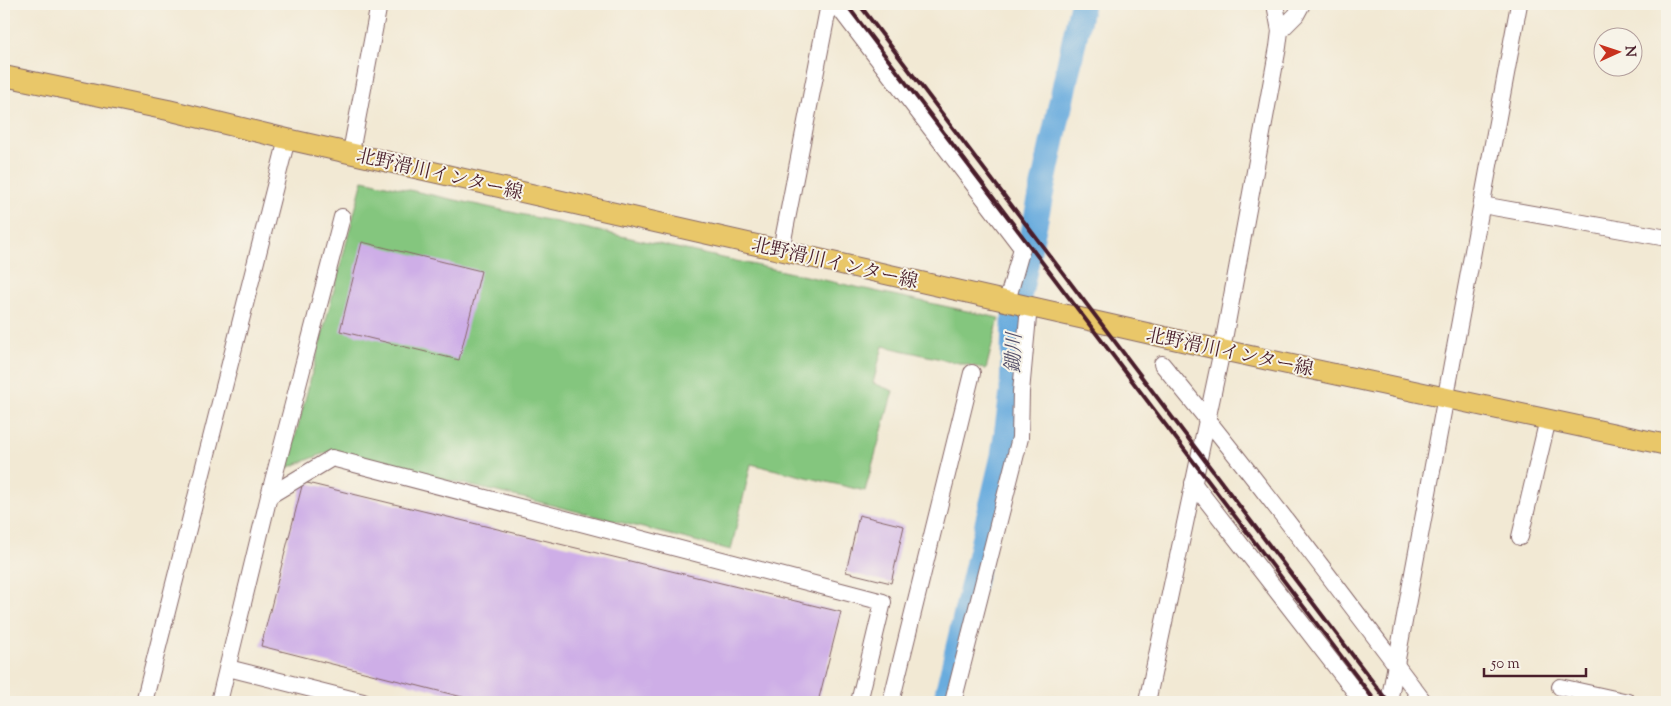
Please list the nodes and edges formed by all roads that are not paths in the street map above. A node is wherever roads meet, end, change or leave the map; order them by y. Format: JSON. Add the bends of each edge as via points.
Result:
{"nodes":[{"id":1,"x":379,"y":4,"type":"edge"},
{"id":2,"x":829,"y":4,"type":"edge"},
{"id":3,"x":836,"y":4,"type":"edge"},
{"id":4,"x":1275,"y":4,"type":"edge"},
{"id":5,"x":1302,"y":4,"type":"edge"},
{"id":6,"x":1519,"y":4,"type":"edge"},
{"id":7,"x":1280,"y":31,"type":"junction"},
{"id":8,"x":4,"y":76,"type":"edge"},
{"id":9,"x":287,"y":138,"type":"junction"},
{"id":10,"x":351,"y":152,"type":"junction"},
{"id":11,"x":1482,"y":205,"type":"junction"},
{"id":12,"x":342,"y":217,"type":"dead end"},
{"id":13,"x":1667,"y":238,"type":"edge"},
{"id":14,"x":781,"y":250,"type":"junction"},
{"id":15,"x":1007,"y":301,"type":"junction"},
{"id":16,"x":1029,"y":306,"type":"junction"},
{"id":17,"x":1222,"y":350,"type":"junction"},
{"id":18,"x":1162,"y":364,"type":"dead end"},
{"id":19,"x":972,"y":373,"type":"dead end"},
{"id":20,"x":1445,"y":397,"type":"junction"},
{"id":21,"x":1207,"y":419,"type":"junction"},
{"id":22,"x":1548,"y":419,"type":"junction"},
{"id":23,"x":1667,"y":445,"type":"edge"},
{"id":24,"x":1194,"y":483,"type":"junction"},
{"id":25,"x":269,"y":496,"type":"junction"},
{"id":26,"x":1520,"y":537,"type":"dead end"},
{"id":27,"x":1396,"y":665,"type":"junction"},
{"id":28,"x":228,"y":668,"type":"junction"},
{"id":29,"x":1560,"y":687,"type":"dead end"},
{"id":30,"x":144,"y":702,"type":"edge"},
{"id":31,"x":220,"y":702,"type":"edge"},
{"id":32,"x":363,"y":702,"type":"edge"},
{"id":33,"x":859,"y":702,"type":"edge"},
{"id":34,"x":890,"y":702,"type":"edge"},
{"id":35,"x":953,"y":702,"type":"edge"},
{"id":36,"x":1147,"y":702,"type":"edge"},
{"id":37,"x":1363,"y":702,"type":"edge"},
{"id":38,"x":1389,"y":702,"type":"edge"},
{"id":39,"x":1424,"y":702,"type":"edge"},
{"id":40,"x":1628,"y":702,"type":"edge"}],
"edges":[{"from":1,"to":10,"type":"street"},
{"from":2,"to":14,"type":"street"},
{"from":3,"to":15,"type":"street","via":[[1022,248]]},
{"from":4,"to":7,"type":"street"},
{"from":5,"to":7,"type":"street"},
{"from":6,"to":11,"type":"street"},
{"from":7,"to":17,"type":"street"},
{"from":8,"to":9,"type":"main road","name":"北野滑川インター線"},
{"from":9,"to":10,"type":"main road","name":"北野滑川インター線"},
{"from":9,"to":30,"type":"street"},
{"from":10,"to":14,"type":"main road","name":"北野滑川インター線"},
{"from":11,"to":13,"type":"street"},
{"from":11,"to":20,"type":"street"},
{"from":12,"to":25,"type":"street"},
{"from":14,"to":15,"type":"main road","name":"北野滑川インター線"},
{"from":15,"to":16,"type":"main road","name":"北野滑川インター線"},
{"from":16,"to":17,"type":"main road","name":"北野滑川インター線"},
{"from":16,"to":35,"type":"street","via":[[1020,438]]},
{"from":17,"to":20,"type":"main road","name":"北野滑川インター線"},
{"from":17,"to":21,"type":"street"},
{"from":18,"to":21,"type":"street"},
{"from":19,"to":34,"type":"street"},
{"from":20,"to":22,"type":"main road","name":"北野滑川インター線"},
{"from":20,"to":27,"type":"street"},
{"from":21,"to":24,"type":"street"},
{"from":21,"to":27,"type":"street"},
{"from":22,"to":23,"type":"main road","name":"北野滑川インター線"},
{"from":22,"to":26,"type":"street"},
{"from":24,"to":36,"type":"street"},
{"from":24,"to":37,"type":"street"},
{"from":25,"to":28,"type":"street"},
{"from":25,"to":33,"type":"street","via":[[332,458],[883,602]]},
{"from":27,"to":38,"type":"street"},
{"from":27,"to":39,"type":"street"},
{"from":28,"to":31,"type":"street"},
{"from":28,"to":32,"type":"street"},
{"from":29,"to":40,"type":"street"}]}
